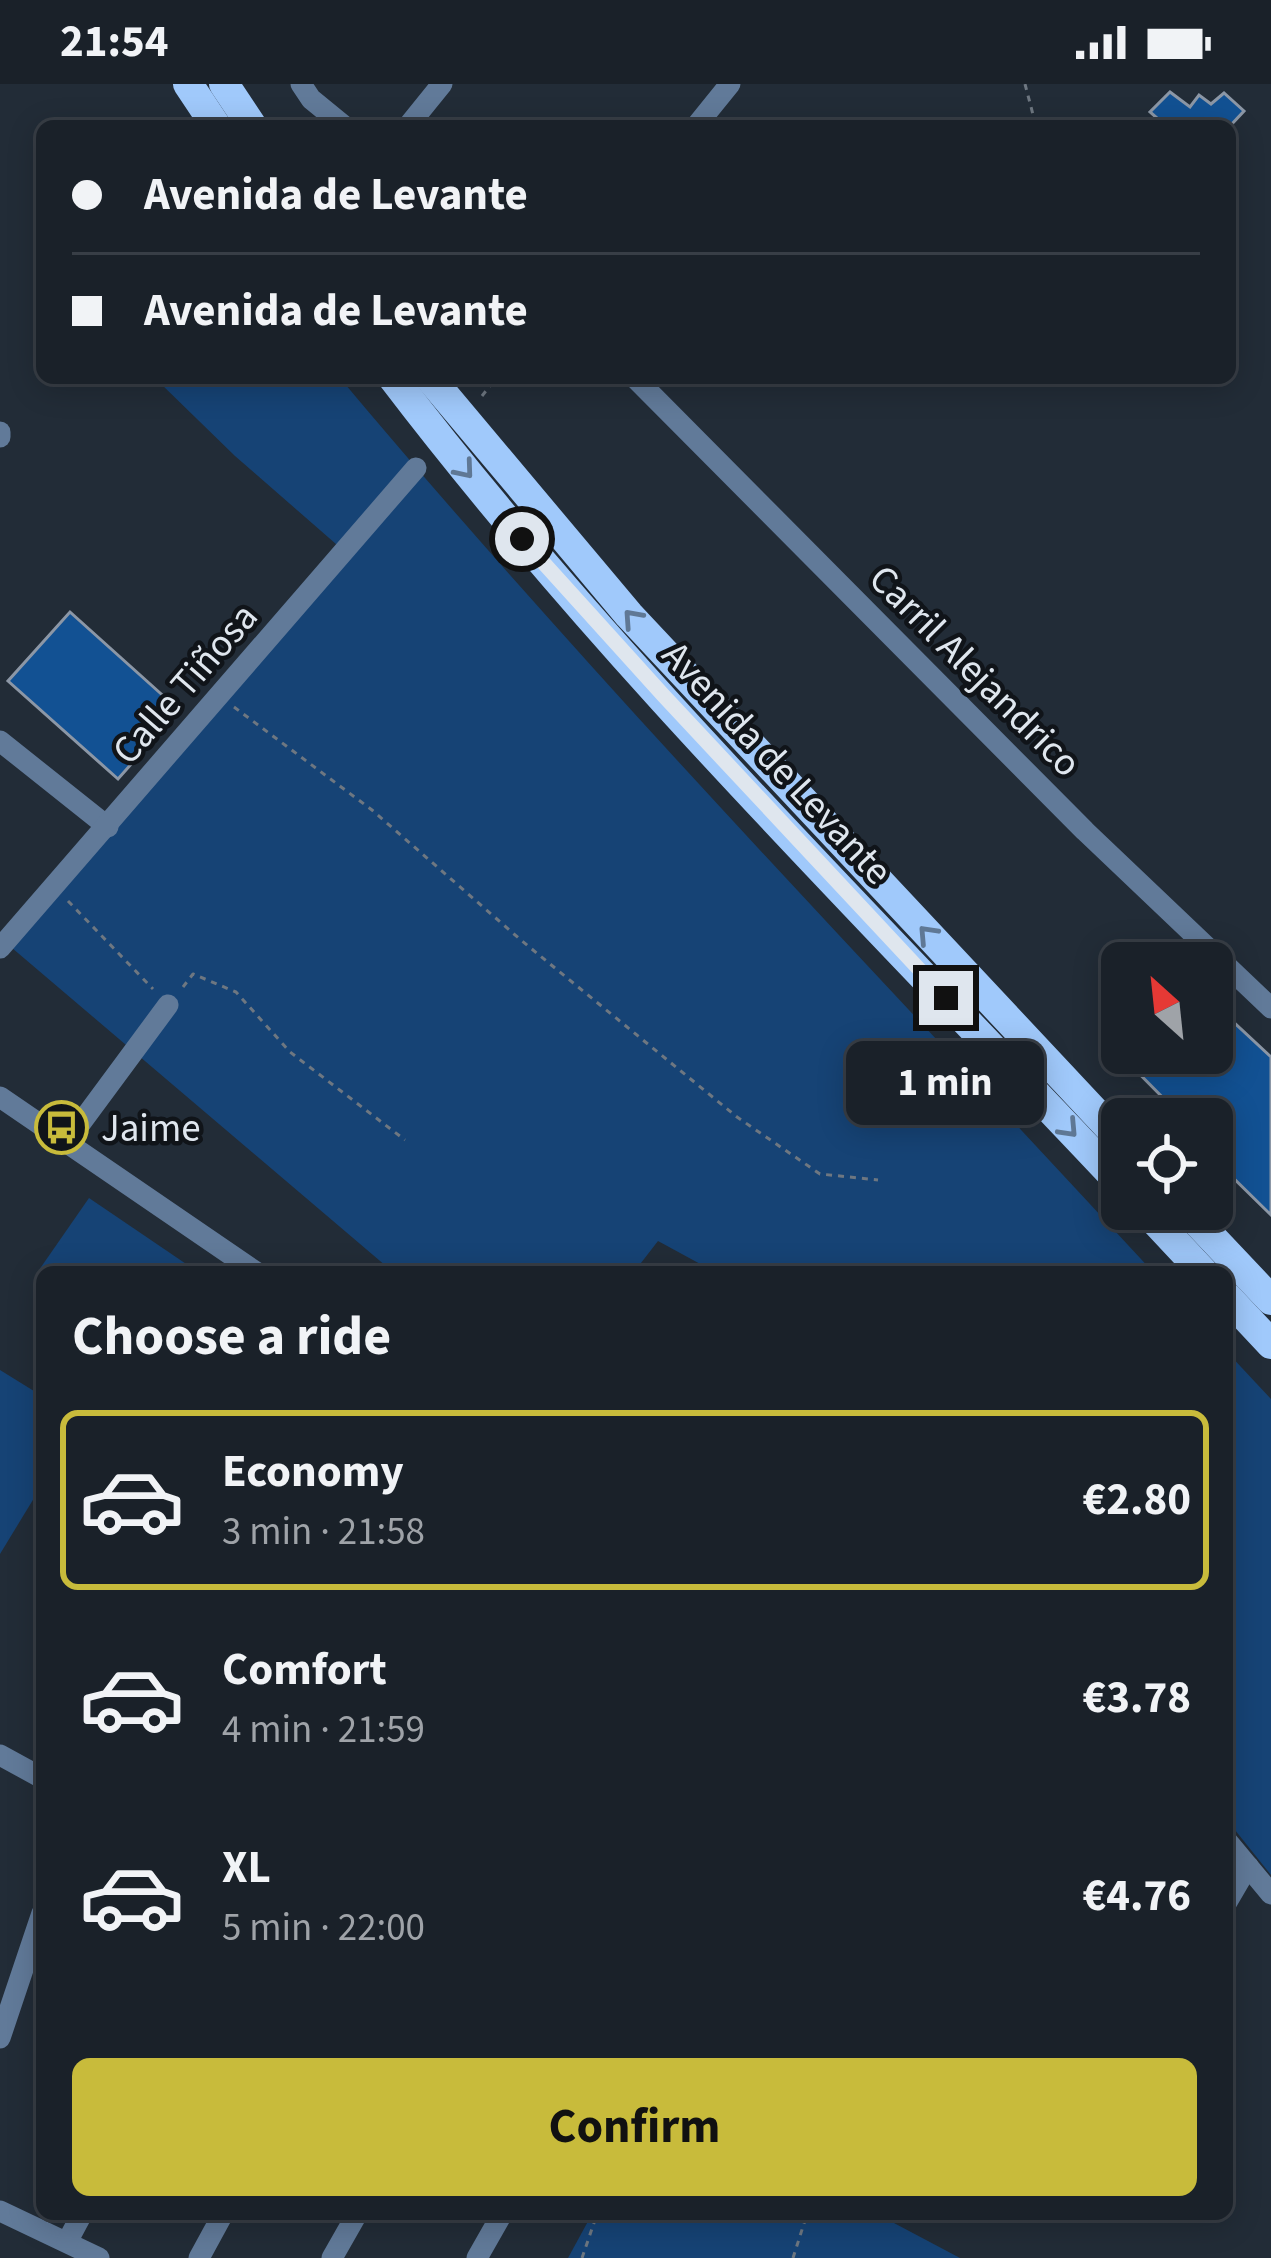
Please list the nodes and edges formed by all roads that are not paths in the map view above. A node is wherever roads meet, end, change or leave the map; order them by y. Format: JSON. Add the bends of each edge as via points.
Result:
{"nodes":[{"id":1,"x":188,"y":84,"type":"edge"},
{"id":2,"x":224,"y":84,"type":"edge"},
{"id":3,"x":302,"y":84,"type":"edge"},
{"id":4,"x":442,"y":84,"type":"edge"},
{"id":5,"x":730,"y":84,"type":"edge"},
{"id":6,"x":212,"y":120,"type":"edge"},
{"id":7,"x":248,"y":120,"type":"edge"},
{"id":8,"x":337,"y":120,"type":"edge"},
{"id":9,"x":414,"y":120,"type":"edge"},
{"id":10,"x":701,"y":120,"type":"edge"},
{"id":11,"x":398,"y":384,"type":"edge"},
{"id":12,"x":435,"y":384,"type":"edge"},
{"id":13,"x":641,"y":384,"type":"edge"},
{"id":14,"x":416,"y":468,"type":"dead end"},
{"id":15,"x":0,"y":742,"type":"edge"},
{"id":16,"x":108,"y":826,"type":"junction"},
{"id":17,"x":2,"y":943,"type":"edge"},
{"id":18,"x":168,"y":1005,"type":"road end"},
{"id":19,"x":1271,"y":1008,"type":"edge"},
{"id":20,"x":0,"y":1097,"type":"edge"},
{"id":21,"x":1101,"y":1120,"type":"edge"},
{"id":22,"x":66,"y":1143,"type":"junction"},
{"id":23,"x":1101,"y":1163,"type":"edge"},
{"id":24,"x":1164,"y":1230,"type":"edge"},
{"id":25,"x":1205,"y":1230,"type":"edge"},
{"id":26,"x":248,"y":1266,"type":"edge"},
{"id":27,"x":1197,"y":1266,"type":"edge"},
{"id":28,"x":1271,"y":1300,"type":"edge"},
{"id":29,"x":1233,"y":1303,"type":"edge"},
{"id":30,"x":1271,"y":1344,"type":"edge"},
{"id":31,"x":0,"y":1755,"type":"edge"},
{"id":32,"x":36,"y":1775,"type":"edge"},
{"id":33,"x":1233,"y":1848,"type":"edge"},
{"id":34,"x":1248,"y":1866,"type":"junction"},
{"id":35,"x":1233,"y":1892,"type":"edge"},
{"id":36,"x":1271,"y":1894,"type":"edge"},
{"id":37,"x":36,"y":1931,"type":"edge"},
{"id":38,"x":0,"y":2038,"type":"edge"},
{"id":39,"x":0,"y":2211,"type":"edge"},
{"id":40,"x":79,"y":2220,"type":"edge"},
{"id":41,"x":220,"y":2220,"type":"edge"},
{"id":42,"x":354,"y":2220,"type":"edge"},
{"id":43,"x":499,"y":2220,"type":"edge"},
{"id":44,"x":67,"y":2242,"type":"junction"},
{"id":45,"x":99,"y":2258,"type":"edge"},
{"id":46,"x":199,"y":2258,"type":"edge"},
{"id":47,"x":332,"y":2258,"type":"edge"},
{"id":48,"x":477,"y":2258,"type":"edge"}],
"edges":[{"from":1,"to":6,"type":"main road"},
{"from":2,"to":7,"type":"main road"},
{"from":3,"to":8,"type":"street"},
{"from":4,"to":9,"type":"street"},
{"from":5,"to":10,"type":"street"},
{"from":11,"to":23,"type":"main road","name":"Avenida de Levante","one_way":true,"via":[[606,634]]},
{"from":21,"to":12,"type":"main road","name":"Avenida de Levante","one_way":true,"via":[[629,615]]},
{"from":13,"to":19,"type":"street","name":"Carril Alejandrico"},
{"from":14,"to":16,"type":"street","name":"Calle Tiñosa"},
{"from":15,"to":16,"type":"street"},
{"from":16,"to":17,"type":"street","name":"Calle Tiñosa"},
{"from":18,"to":22,"type":"street"},
{"from":20,"to":22,"type":"street"},
{"from":22,"to":26,"type":"street"},
{"from":24,"to":27,"type":"main road"},
{"from":25,"to":28,"type":"main road"},
{"from":29,"to":30,"type":"main road"},
{"from":31,"to":32,"type":"street"},
{"from":33,"to":34,"type":"street"},
{"from":34,"to":35,"type":"street"},
{"from":34,"to":36,"type":"street"},
{"from":37,"to":38,"type":"street"},
{"from":39,"to":44,"type":"street"},
{"from":40,"to":44,"type":"street"},
{"from":41,"to":46,"type":"street"},
{"from":42,"to":47,"type":"street"},
{"from":43,"to":48,"type":"street"},
{"from":44,"to":45,"type":"street"}]}
